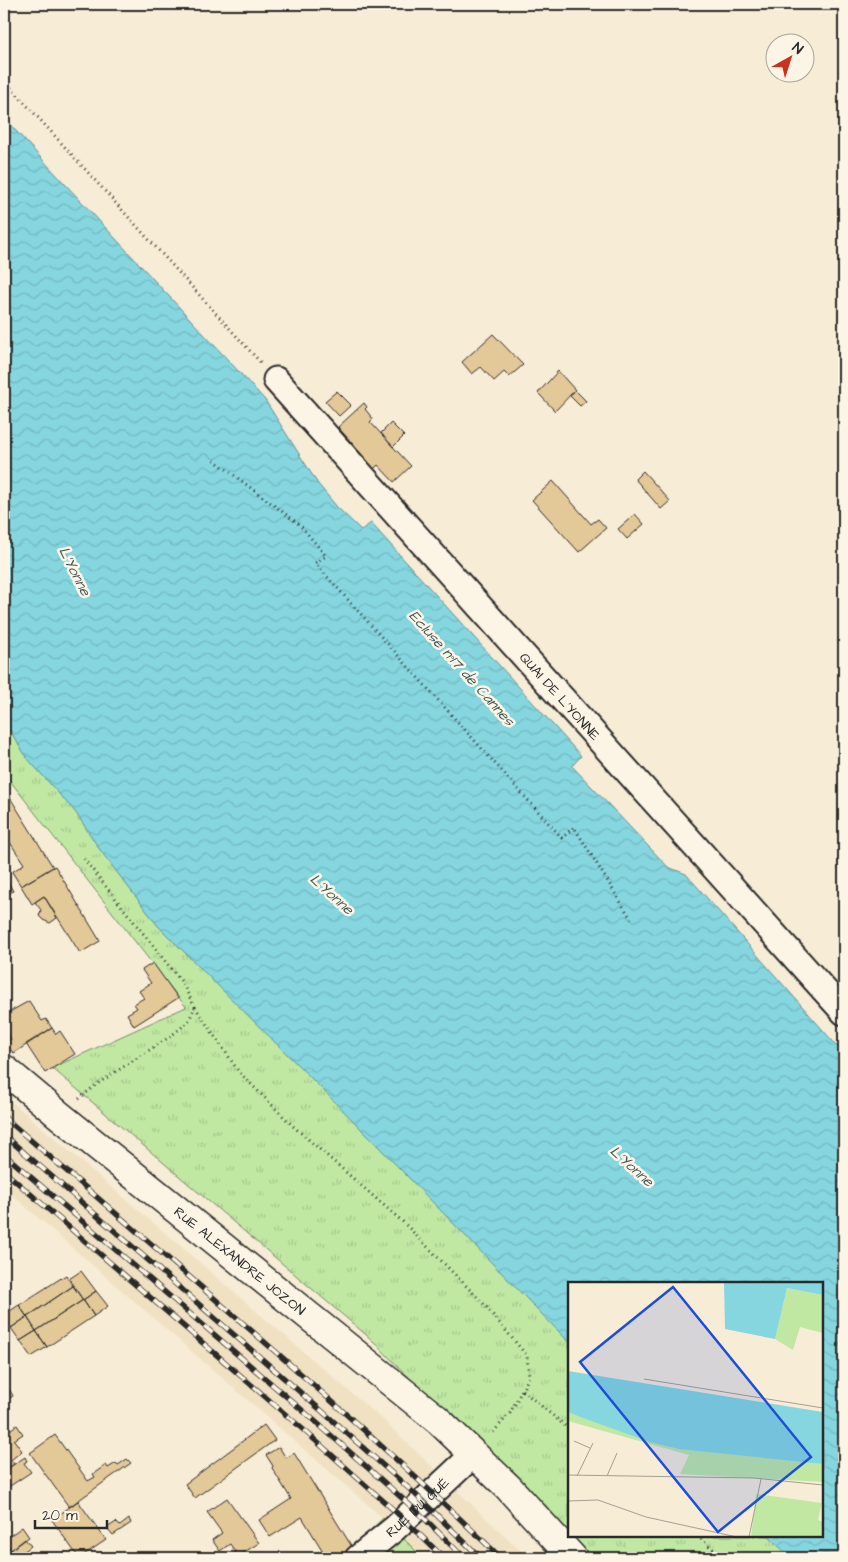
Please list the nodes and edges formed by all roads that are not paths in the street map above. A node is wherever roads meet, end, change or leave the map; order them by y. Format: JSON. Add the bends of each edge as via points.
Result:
{"nodes":[{"id":1,"x":276,"y":380,"type":"road end"},
{"id":2,"x":844,"y":1012,"type":"edge"},
{"id":3,"x":4,"y":1068,"type":"edge"},
{"id":4,"x":474,"y":1454,"type":"junction"},
{"id":5,"x":358,"y":1558,"type":"edge"},
{"id":6,"x":573,"y":1558,"type":"edge"}],
"edges":[{"from":1,"to":2,"type":"street","name":"QUAI DE L'YONNE"},
{"from":3,"to":4,"type":"street","name":"RUE ALEXANDRE JOZON","via":[[438,1420]]},
{"from":4,"to":5,"type":"street","name":"RUE DU GUÉ"},
{"from":4,"to":6,"type":"street","name":"RUE ALEXANDRE JOZON"}]}
